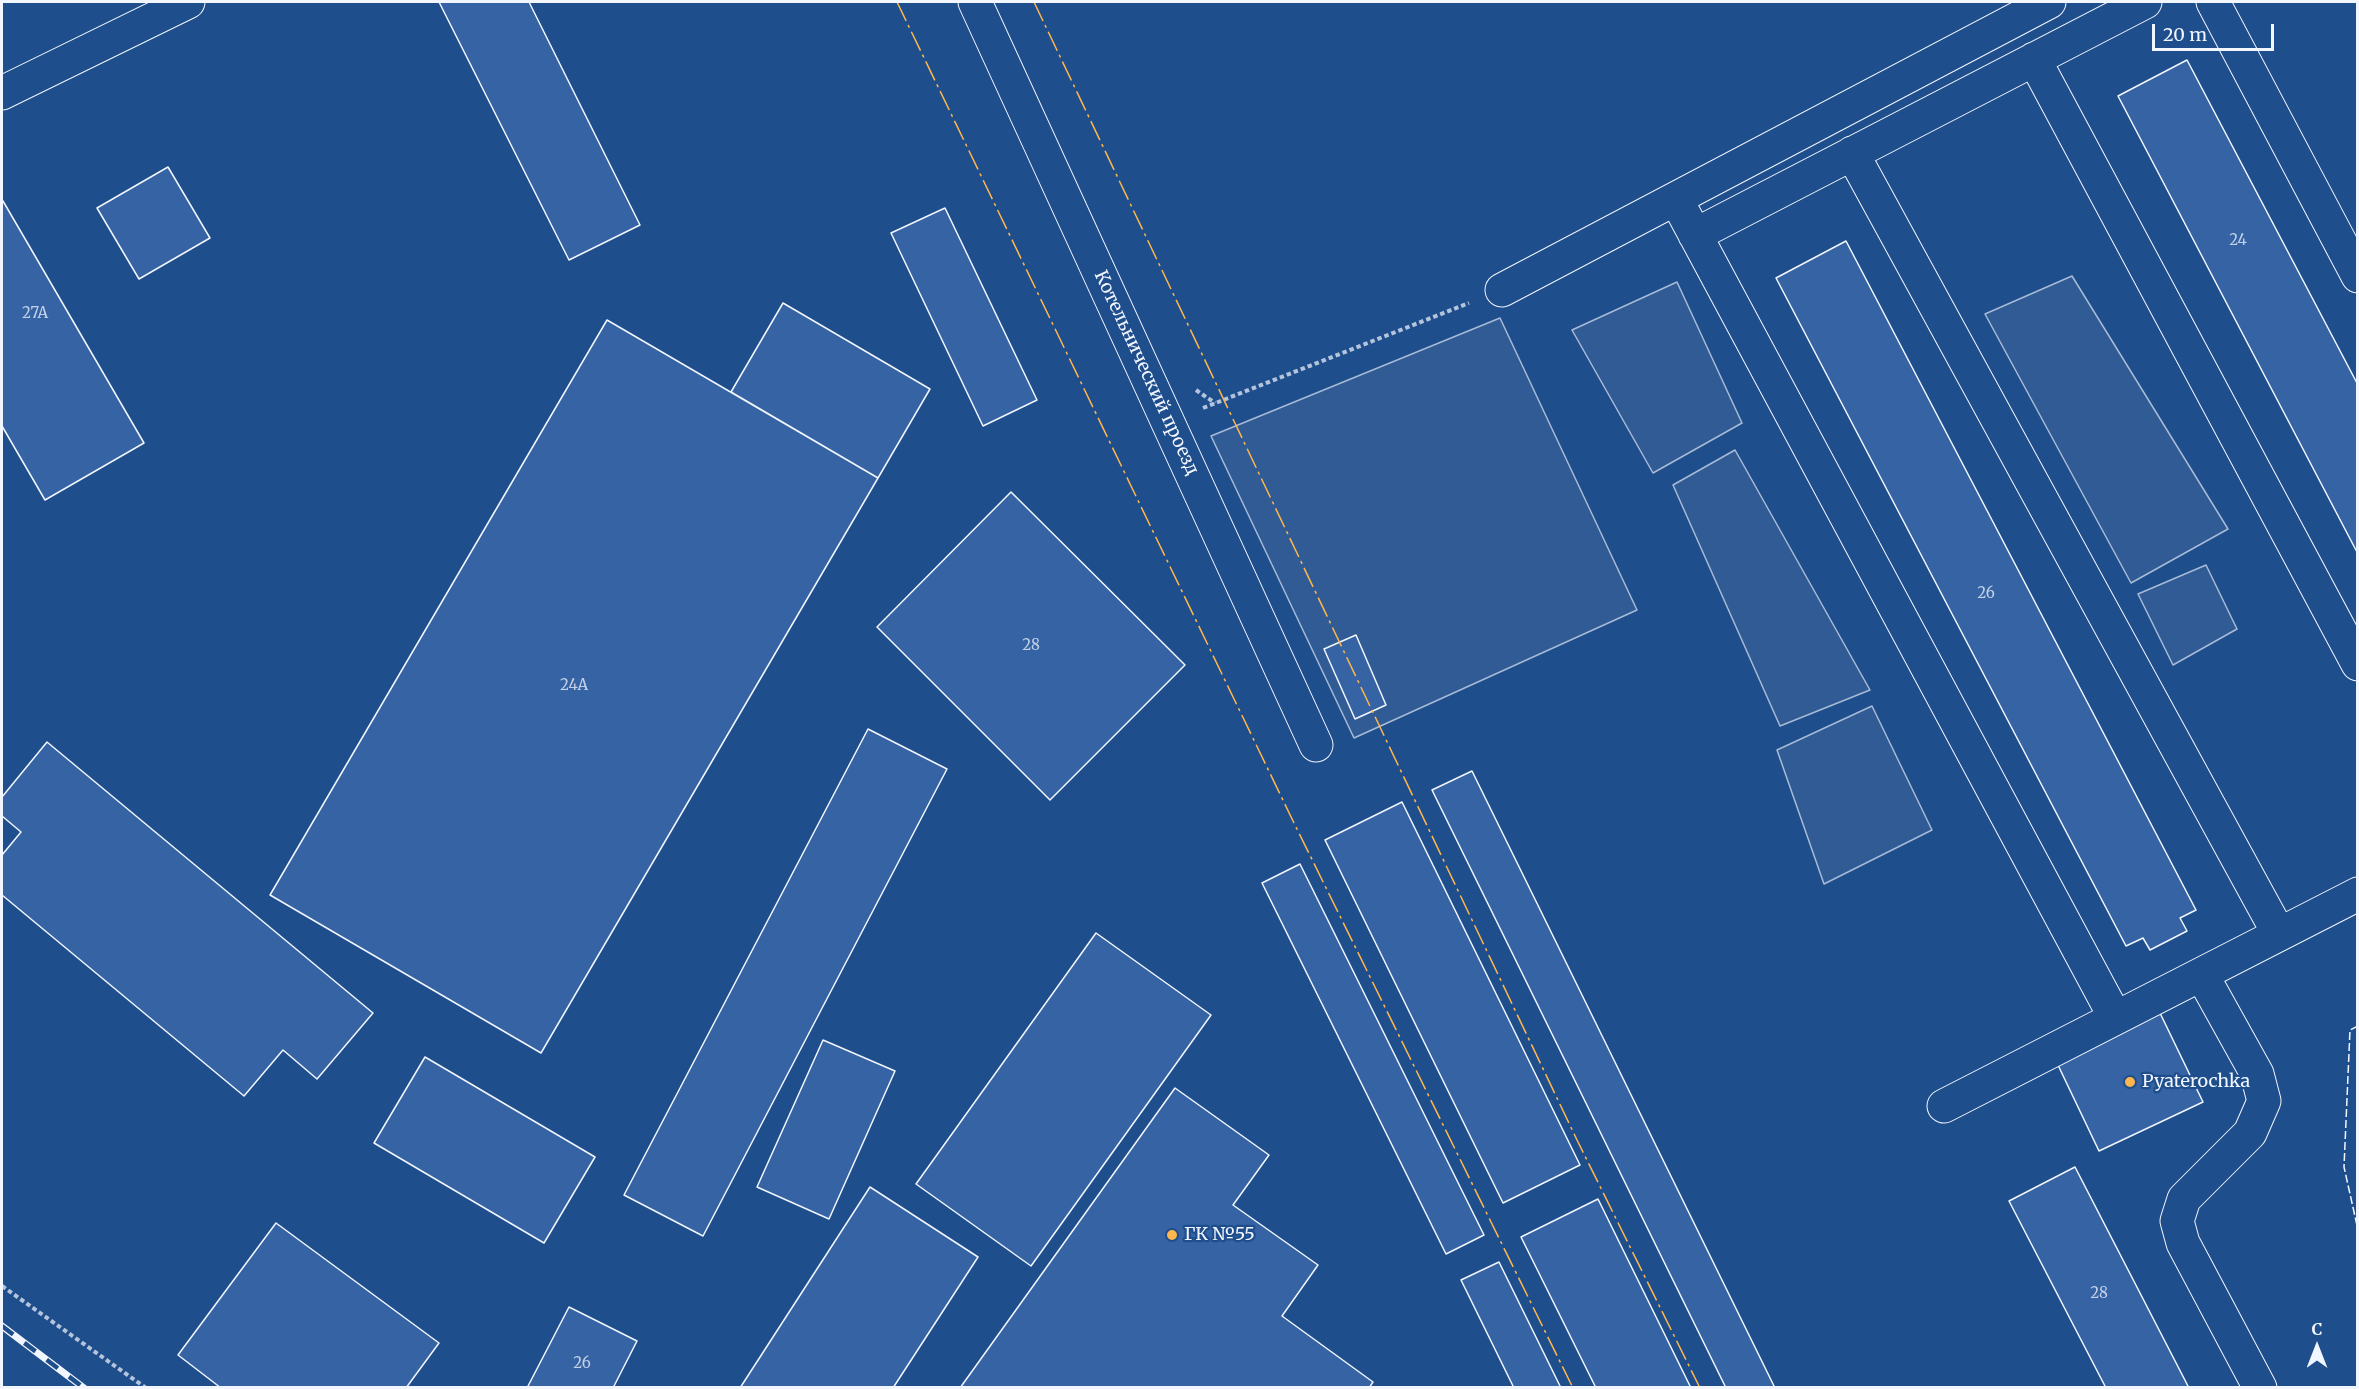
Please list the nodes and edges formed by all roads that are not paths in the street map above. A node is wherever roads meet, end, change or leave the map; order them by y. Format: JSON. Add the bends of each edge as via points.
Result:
{"nodes":[{"id":1,"x":188,"y":2,"type":"edge"},
{"id":2,"x":975,"y":2,"type":"edge"},
{"id":3,"x":2049,"y":2,"type":"edge"},
{"id":4,"x":2145,"y":2,"type":"edge"},
{"id":5,"x":2213,"y":2,"type":"edge"},
{"id":6,"x":2034,"y":59,"type":"junction"},
{"id":7,"x":2,"y":93,"type":"edge"},
{"id":8,"x":1852,"y":153,"type":"junction"},
{"id":9,"x":1676,"y":200,"type":"junction"},
{"id":10,"x":1695,"y":235,"type":"junction"},
{"id":11,"x":2358,"y":276,"type":"edge"},
{"id":12,"x":1502,"y":290,"type":"road end"},
{"id":13,"x":2358,"y":664,"type":"edge"},
{"id":14,"x":1316,"y":745,"type":"dead end"},
{"id":15,"x":2358,"y":894,"type":"edge"},
{"id":16,"x":2279,"y":934,"type":"junction"},
{"id":17,"x":2202,"y":975,"type":"junction"},
{"id":18,"x":2115,"y":1017,"type":"junction"},
{"id":19,"x":1944,"y":1106,"type":"dead end"},
{"id":20,"x":2260,"y":1388,"type":"edge"}],
"edges":[{"from":1,"to":7,"type":"street"},
{"from":2,"to":14,"type":"street","name":"Котельнический проезд"},
{"from":3,"to":9,"type":"street"},
{"from":4,"to":6,"type":"street"},
{"from":5,"to":11,"type":"street"},
{"from":6,"to":8,"type":"street"},
{"from":6,"to":13,"type":"street"},
{"from":8,"to":10,"type":"street"},
{"from":8,"to":16,"type":"street"},
{"from":9,"to":10,"type":"street"},
{"from":9,"to":12,"type":"street"},
{"from":10,"to":18,"type":"street"},
{"from":15,"to":16,"type":"street"},
{"from":16,"to":17,"type":"street"},
{"from":17,"to":18,"type":"street"},
{"from":17,"to":20,"type":"street","via":[[2257,1074],[2264,1101],[2250,1133],[2184,1199],[2176,1221],[2183,1243]]},
{"from":18,"to":19,"type":"street"}]}
